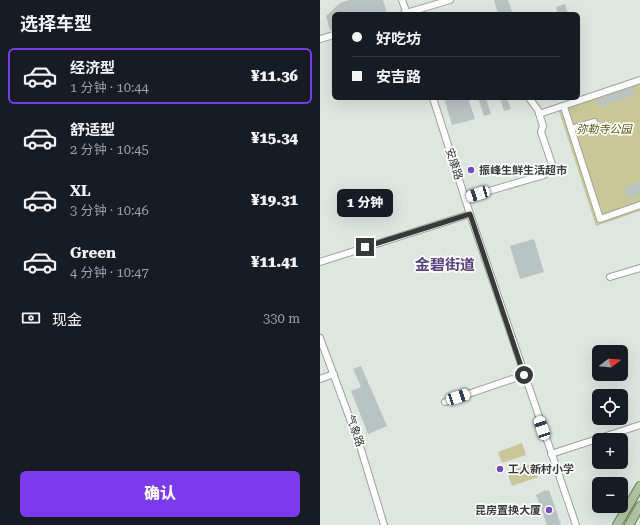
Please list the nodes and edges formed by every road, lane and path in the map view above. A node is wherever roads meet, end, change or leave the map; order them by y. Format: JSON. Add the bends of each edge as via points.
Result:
{"nodes":[{"id":1,"x":402,"y":0,"type":"edge"},
{"id":2,"x":450,"y":0,"type":"edge"},
{"id":3,"x":405,"y":12,"type":"edge"},
{"id":4,"x":412,"y":12,"type":"edge"},
{"id":5,"x":332,"y":36,"type":"edge"},
{"id":6,"x":320,"y":39,"type":"edge"},
{"id":7,"x":640,"y":80,"type":"edge"},
{"id":8,"x":580,"y":99,"type":"edge"},
{"id":9,"x":435,"y":100,"type":"edge"},
{"id":10,"x":530,"y":100,"type":"edge"},
{"id":11,"x":578,"y":100,"type":"edge"},
{"id":12,"x":564,"y":107,"type":"junction"},
{"id":13,"x":539,"y":114,"type":"junction"},
{"id":14,"x":594,"y":122,"type":"dead end"},
{"id":15,"x":571,"y":129,"type":"junction"},
{"id":16,"x":554,"y":170,"type":"dead end"},
{"id":17,"x":544,"y":175,"type":"dead end"},
{"id":18,"x":465,"y":198,"type":"junction"},
{"id":19,"x":640,"y":205,"type":"edge"},
{"id":20,"x":470,"y":214,"type":"junction"},
{"id":21,"x":320,"y":262,"type":"edge"},
{"id":22,"x":640,"y":268,"type":"edge"},
{"id":23,"x":610,"y":277,"type":"dead end"},
{"id":24,"x":320,"y":338,"type":"edge"},
{"id":25,"x":334,"y":374,"type":"junction"},
{"id":26,"x":524,"y":375,"type":"junction"},
{"id":27,"x":320,"y":379,"type":"edge"},
{"id":28,"x":445,"y":402,"type":"dead end"},
{"id":29,"x":640,"y":425,"type":"edge"},
{"id":30,"x":551,"y":454,"type":"junction"},
{"id":31,"x":640,"y":486,"type":"edge"},
{"id":32,"x":640,"y":506,"type":"edge"},
{"id":33,"x":384,"y":525,"type":"edge"},
{"id":34,"x":576,"y":525,"type":"edge"},
{"id":35,"x":617,"y":525,"type":"edge"},
{"id":36,"x":628,"y":525,"type":"edge"}],
"edges":[{"from":1,"to":3,"type":"street"},
{"from":2,"to":4,"type":"street"},
{"from":5,"to":6,"type":"street"},
{"from":7,"to":8,"type":"street"},
{"from":9,"to":18,"type":"street","name":"安康路"},
{"from":10,"to":13,"type":"street"},
{"from":11,"to":12,"type":"street","via":[[563,105]]},
{"from":12,"to":13,"type":"street"},
{"from":12,"to":15,"type":"street"},
{"from":13,"to":16,"type":"street","via":[[543,126],[541,132]]},
{"from":14,"to":15,"type":"street"},
{"from":15,"to":19,"type":"street","via":[[600,219]]},
{"from":17,"to":18,"type":"street"},
{"from":18,"to":20,"type":"street","name":"安康路"},
{"from":20,"to":21,"type":"street"},
{"from":20,"to":26,"type":"street","name":"安康路"},
{"from":22,"to":23,"type":"street"},
{"from":24,"to":25,"type":"street","name":"气象路"},
{"from":25,"to":27,"type":"street"},
{"from":25,"to":33,"type":"street","name":"气象路","via":[[360,446]]},
{"from":26,"to":28,"type":"street"},
{"from":26,"to":30,"type":"street","name":"安康路"},
{"from":29,"to":30,"type":"street"},
{"from":30,"to":34,"type":"street","name":"安康路"},
{"from":31,"to":35,"type":"main road"},
{"from":32,"to":36,"type":"main road"}]}
